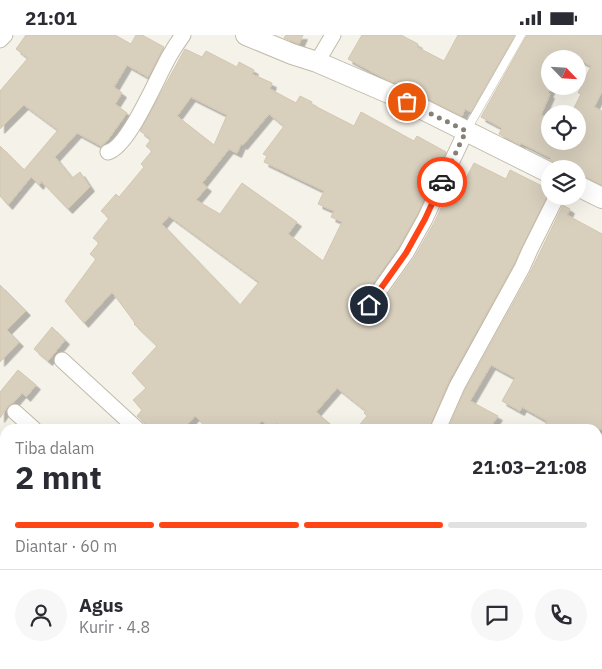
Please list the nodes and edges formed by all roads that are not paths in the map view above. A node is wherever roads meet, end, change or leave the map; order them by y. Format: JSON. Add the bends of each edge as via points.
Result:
{"nodes":[{"id":1,"x":5,"y":35,"type":"edge"},
{"id":2,"x":183,"y":35,"type":"edge"},
{"id":3,"x":246,"y":35,"type":"edge"},
{"id":4,"x":333,"y":35,"type":"edge"},
{"id":5,"x":521,"y":35,"type":"edge"},
{"id":6,"x":0,"y":40,"type":"edge"},
{"id":7,"x":318,"y":62,"type":"junction"},
{"id":8,"x":466,"y":131,"type":"junction"},
{"id":9,"x":108,"y":152,"type":"dead end"},
{"id":10,"x":541,"y":168,"type":"edge"},
{"id":11,"x":586,"y":190,"type":"edge"},
{"id":12,"x":602,"y":198,"type":"edge"},
{"id":13,"x":552,"y":205,"type":"edge"},
{"id":14,"x":369,"y":305,"type":"dead end"},
{"id":15,"x":62,"y":361,"type":"dead end"},
{"id":16,"x":15,"y":411,"type":"dead end"},
{"id":17,"x":29,"y":424,"type":"edge"},
{"id":18,"x":131,"y":424,"type":"edge"},
{"id":19,"x":440,"y":424,"type":"edge"}],
"edges":[{"from":1,"to":6,"type":"street"},
{"from":2,"to":9,"type":"street","via":[[134,127],[118,146]]},
{"from":3,"to":7,"type":"street"},
{"from":4,"to":7,"type":"street"},
{"from":5,"to":8,"type":"lane"},
{"from":7,"to":8,"type":"street"},
{"from":8,"to":10,"type":"street"},
{"from":8,"to":14,"type":"street","via":[[406,253]]},
{"from":11,"to":12,"type":"street"},
{"from":13,"to":19,"type":"street","via":[[522,268],[457,385]]},
{"from":15,"to":18,"type":"street"},
{"from":16,"to":17,"type":"street"}]}
